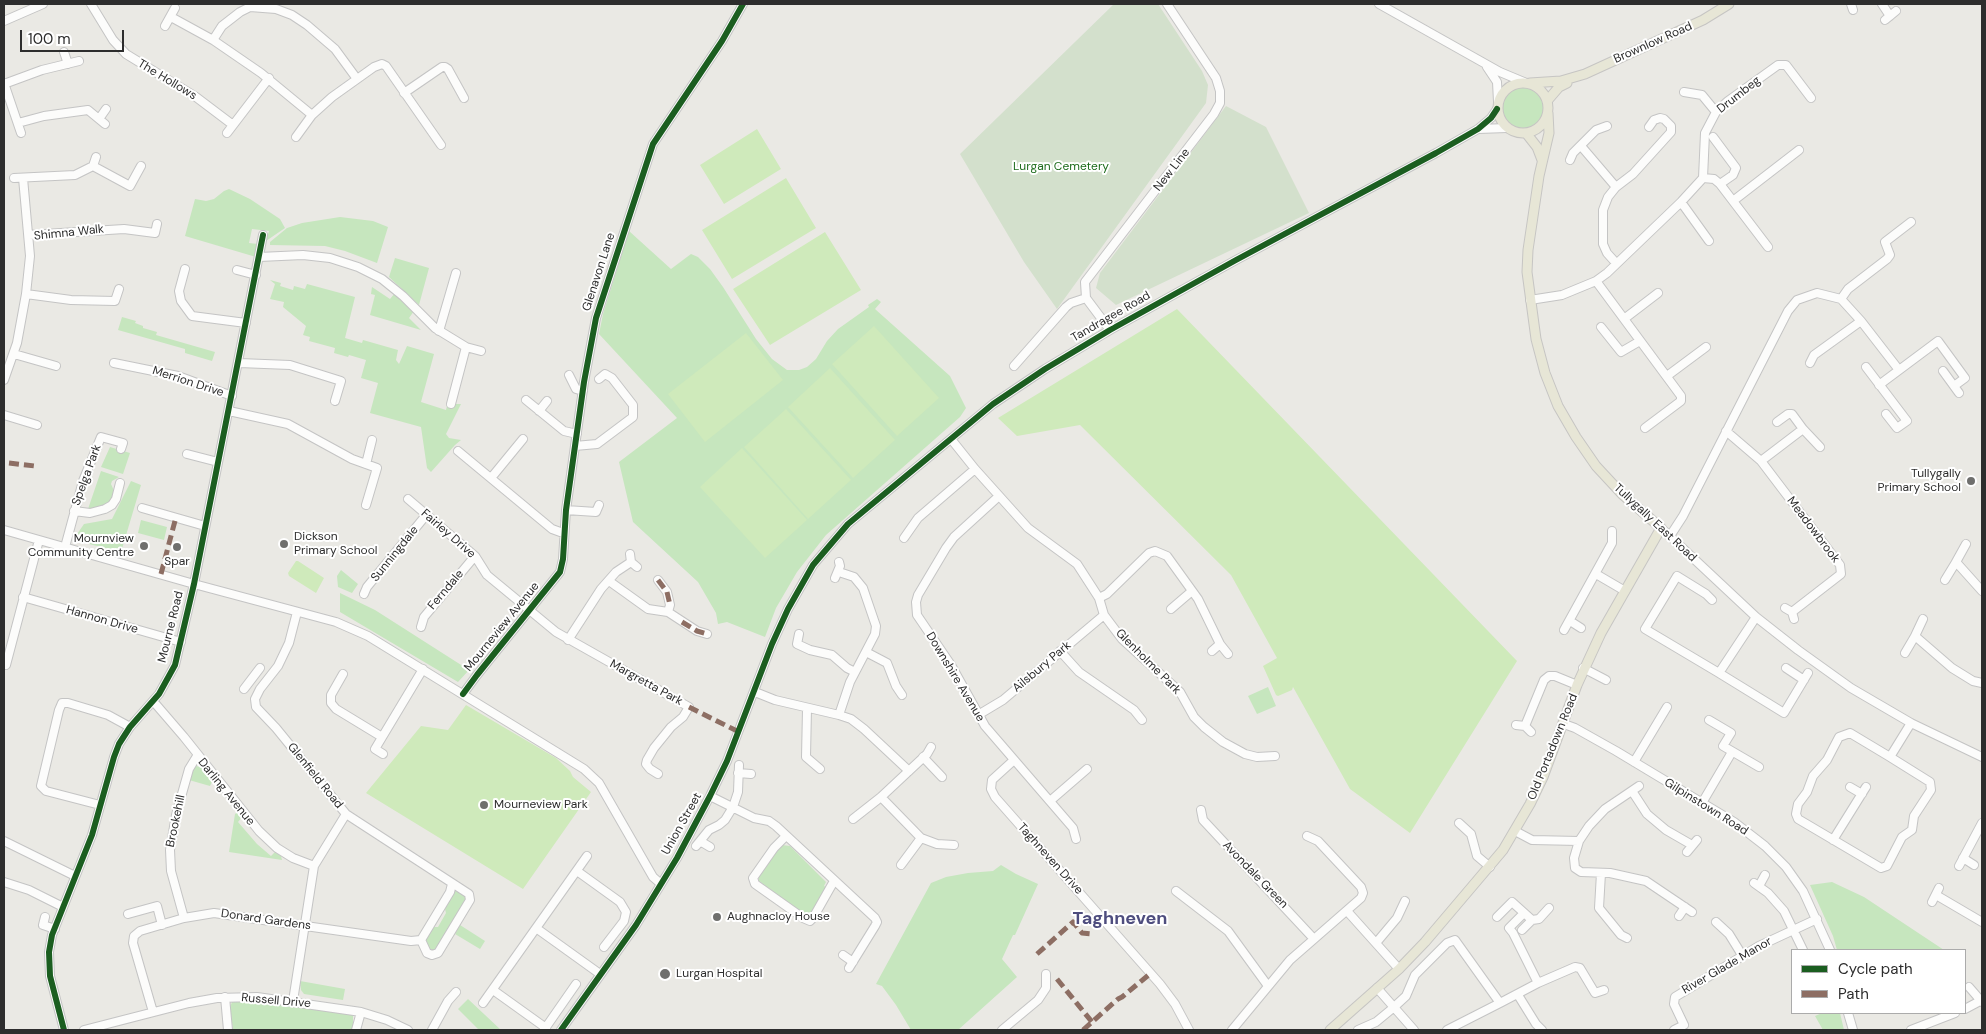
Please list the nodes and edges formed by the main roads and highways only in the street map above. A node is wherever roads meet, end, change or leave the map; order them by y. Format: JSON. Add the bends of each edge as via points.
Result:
{"nodes":[{"id":1,"x":1728,"y":4,"type":"edge"},
{"id":2,"x":1576,"y":77,"type":"junction"},
{"id":3,"x":1527,"y":83,"type":"junction"},
{"id":4,"x":1547,"y":102,"type":"junction"},
{"id":5,"x":1548,"y":113,"type":"junction"},
{"id":6,"x":1526,"y":133,"type":"junction"},
{"id":7,"x":1542,"y":160,"type":"junction"},
{"id":8,"x":1661,"y":528,"type":"joint"},
{"id":9,"x":1330,"y":1030,"type":"edge"}],
"edges":[{"from":1,"to":2,"type":"main road","name":"Brownlow Road","via":[[1703,20]]},
{"from":2,"to":3,"type":"main road","name":"Brownlow Road","via":[[1548,83]]},
{"from":2,"to":4,"type":"main road","name":"Brownlow Road","via":[[1559,87]]},
{"from":3,"to":4,"type":"main road","via":[[1541,90]]},
{"from":3,"to":6,"type":"main road","via":[[1512,84],[1497,105],[1498,117],[1507,128]]},
{"from":4,"to":5,"type":"main road"},
{"from":5,"to":6,"type":"main road","via":[[1538,128]]},
{"from":5,"to":7,"type":"main road","name":"Tullygally East Road","via":[[1549,133]]},
{"from":6,"to":7,"type":"main road"},
{"from":7,"to":8,"type":"main road","name":"Tullygally East Road","via":[[1527,272],[1536,339],[1545,373],[1558,406],[1596,466]]},
{"from":8,"to":9,"type":"main road","name":"Old Portadown Road","via":[[1584,668],[1543,777],[1516,831],[1490,868],[1430,937]]}]}
